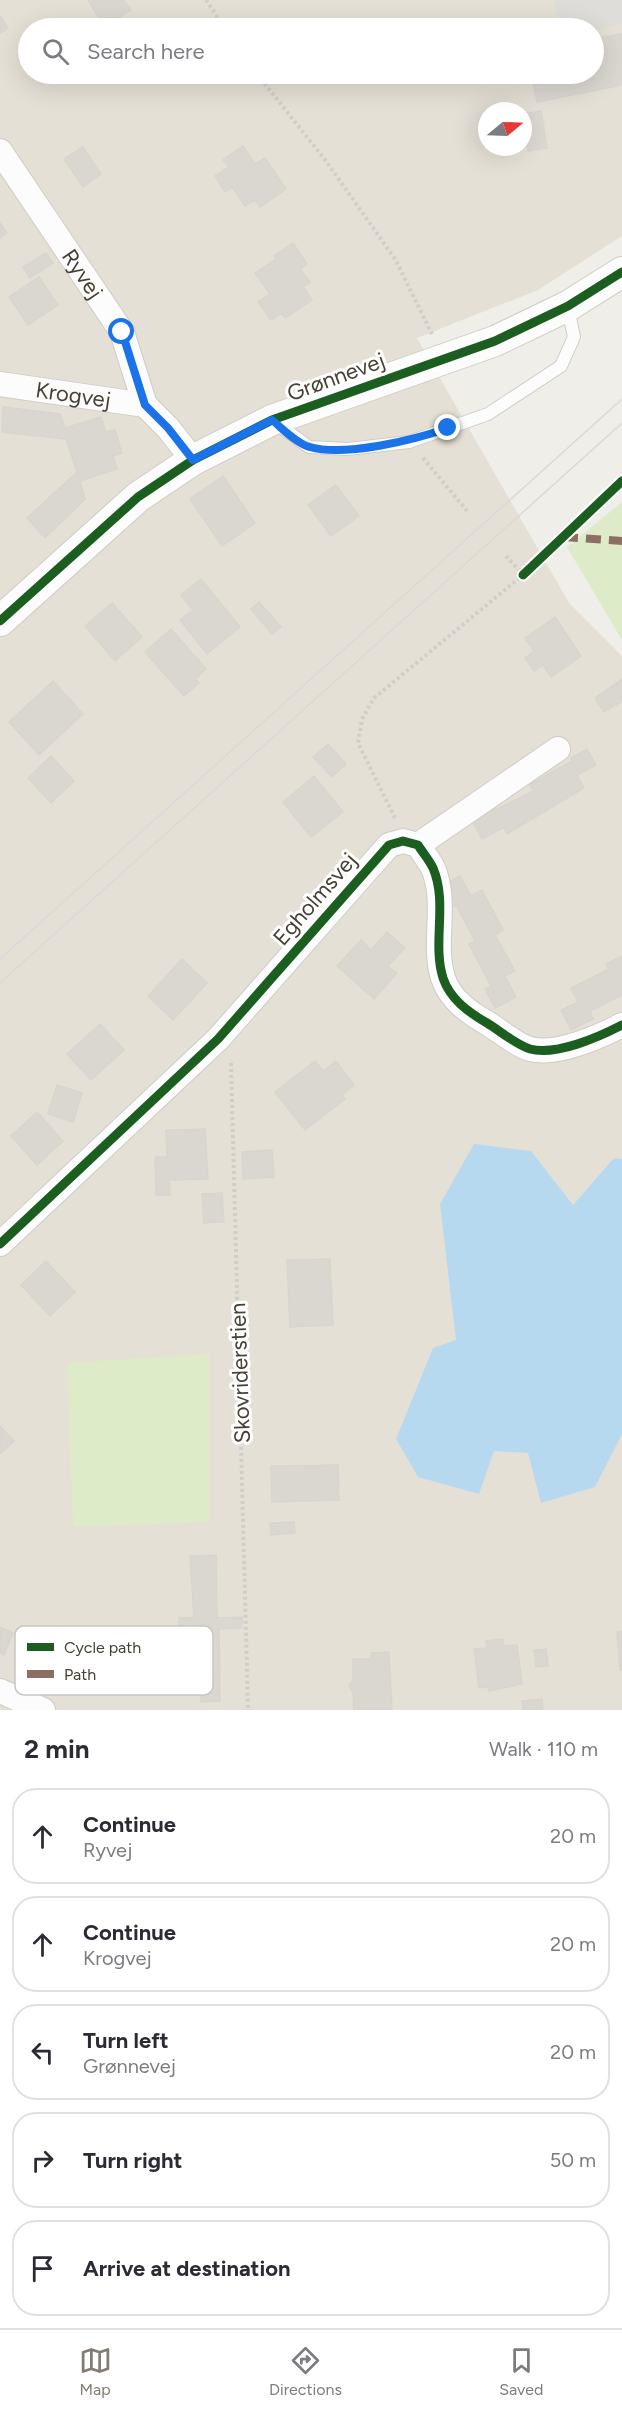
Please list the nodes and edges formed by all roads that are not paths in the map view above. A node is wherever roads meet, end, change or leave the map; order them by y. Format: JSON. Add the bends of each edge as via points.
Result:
{"nodes":[{"id":1,"x":0,"y":151,"type":"edge"},
{"id":2,"x":622,"y":272,"type":"edge"},
{"id":3,"x":568,"y":306,"type":"junction"},
{"id":4,"x":0,"y":384,"type":"edge"},
{"id":5,"x":145,"y":405,"type":"junction"},
{"id":6,"x":272,"y":420,"type":"junction"},
{"id":7,"x":193,"y":460,"type":"junction"},
{"id":8,"x":0,"y":621,"type":"edge"},
{"id":9,"x":558,"y":749,"type":"dead end"},
{"id":10,"x":411,"y":843,"type":"junction"},
{"id":11,"x":622,"y":1025,"type":"edge"},
{"id":12,"x":0,"y":1244,"type":"edge"},
{"id":13,"x":0,"y":1691,"type":"edge"},
{"id":14,"x":43,"y":1710,"type":"edge"}],
"edges":[{"from":1,"to":5,"type":"street","name":"Ryvej","via":[[122,332]]},
{"from":2,"to":3,"type":"street","name":"Grønnevej"},
{"from":3,"to":6,"type":"street","name":"Grønnevej","via":[[495,340]]},
{"from":3,"to":6,"type":"lane","via":[[574,337],[561,366],[488,414],[409,442],[348,449],[309,447]]},
{"from":4,"to":5,"type":"street","name":"Krogvej"},
{"from":5,"to":7,"type":"street"},
{"from":6,"to":7,"type":"street","name":"Grønnevej"},
{"from":7,"to":8,"type":"street","name":"Grønnevej","via":[[138,497]]},
{"from":9,"to":10,"type":"street","name":"Egholmsvej"},
{"from":10,"to":11,"type":"street","via":[[434,869],[439,904],[439,957],[444,978],[463,1006],[530,1049],[558,1048],[597,1038]]},
{"from":10,"to":12,"type":"street","name":"Egholmsvej","via":[[389,845],[218,1039]]},
{"from":13,"to":14,"type":"street"}]}
